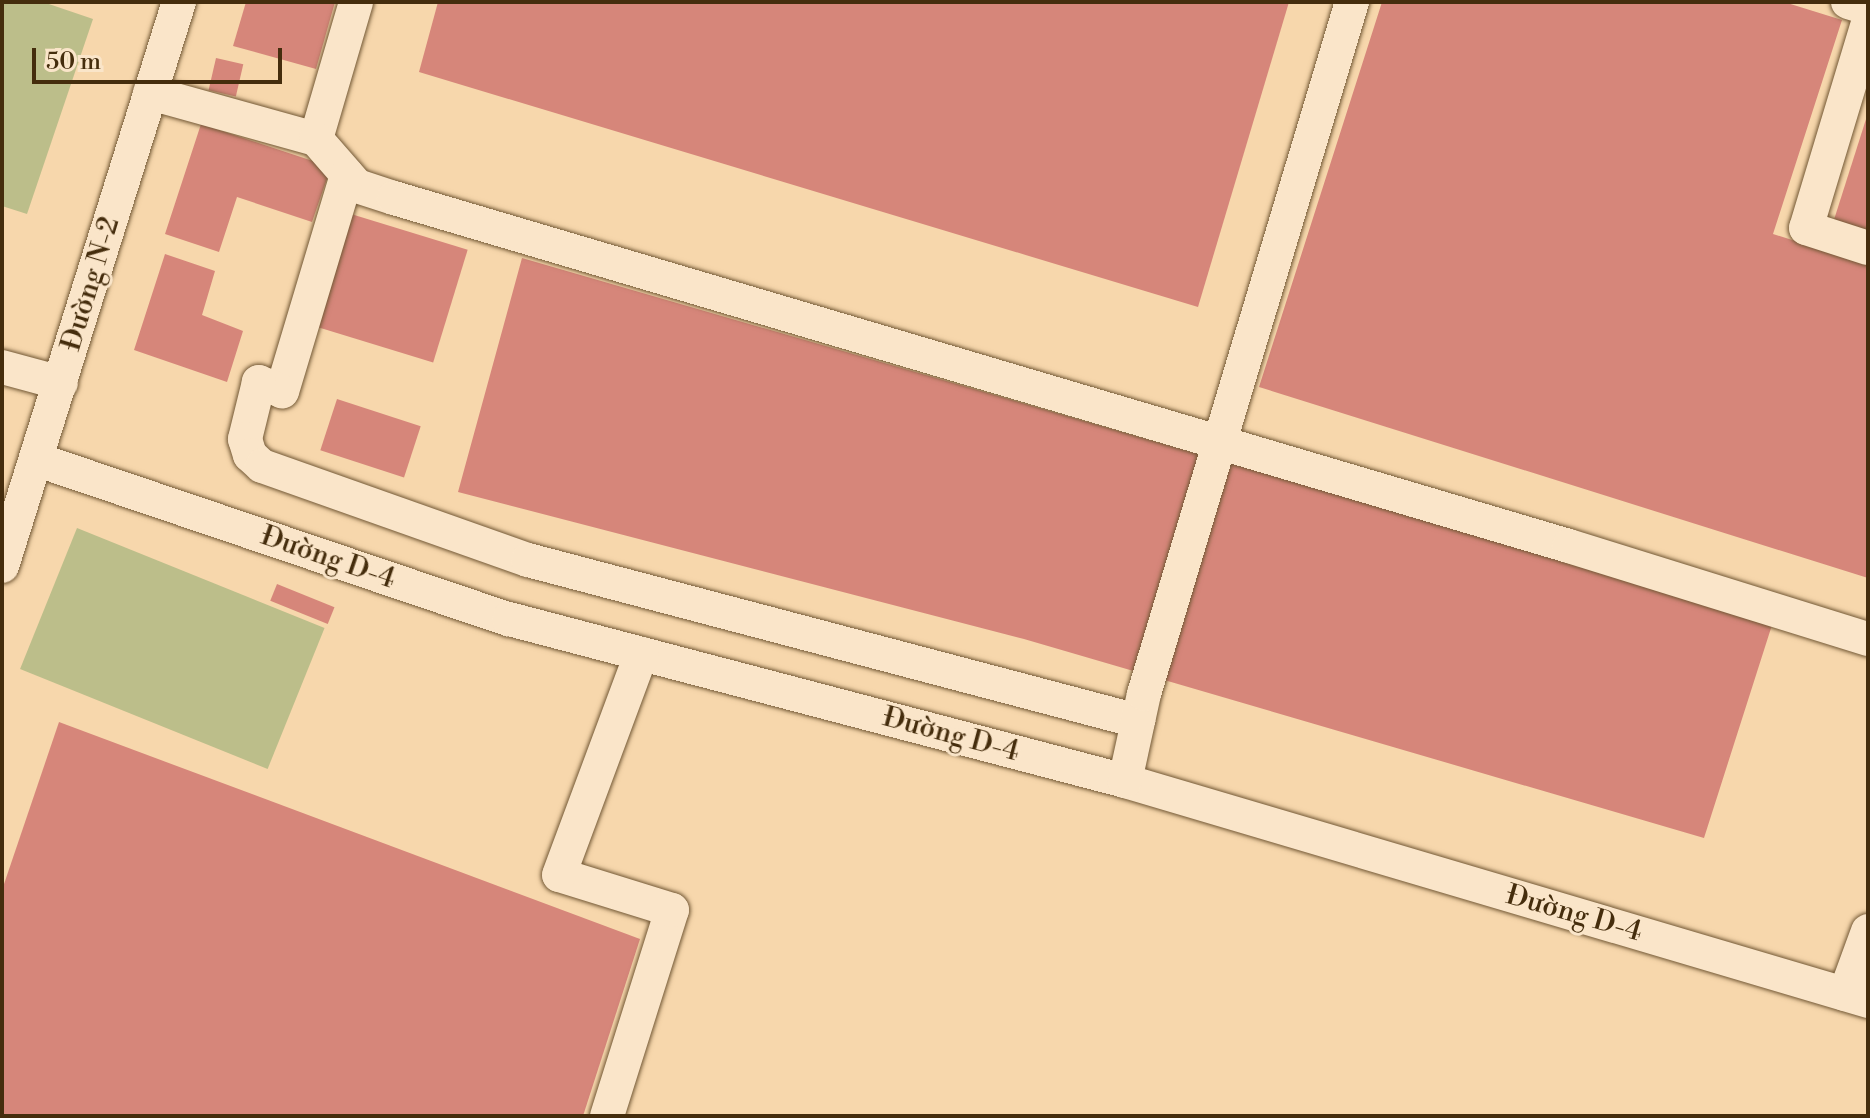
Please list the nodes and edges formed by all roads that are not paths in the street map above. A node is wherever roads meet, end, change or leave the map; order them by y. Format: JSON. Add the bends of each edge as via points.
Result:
{"nodes":[{"id":1,"x":179,"y":2,"type":"edge"},
{"id":2,"x":356,"y":2,"type":"edge"},
{"id":3,"x":1352,"y":2,"type":"edge"},
{"id":4,"x":1848,"y":2,"type":"edge"},
{"id":5,"x":1868,"y":8,"type":"edge"},
{"id":6,"x":1868,"y":23,"type":"edge"},
{"id":7,"x":150,"y":93,"type":"junction"},
{"id":8,"x":316,"y":139,"type":"junction"},
{"id":9,"x":347,"y":175,"type":"junction"},
{"id":10,"x":1868,"y":248,"type":"edge"},
{"id":11,"x":2,"y":367,"type":"edge"},
{"id":12,"x":61,"y":383,"type":"junction"},
{"id":13,"x":1219,"y":445,"type":"junction"},
{"id":14,"x":38,"y":460,"type":"junction"},
{"id":15,"x":2,"y":566,"type":"edge"},
{"id":16,"x":1868,"y":639,"type":"edge"},
{"id":17,"x":641,"y":654,"type":"junction"},
{"id":18,"x":1138,"y":721,"type":"junction"},
{"id":19,"x":1125,"y":781,"type":"junction"},
{"id":20,"x":1868,"y":931,"type":"edge"},
{"id":21,"x":1856,"y":998,"type":"edge"},
{"id":22,"x":607,"y":1116,"type":"edge"}],
"edges":[{"from":1,"to":7,"type":"street","name":"Đường N-2"},
{"from":2,"to":8,"type":"street"},
{"from":3,"to":13,"type":"street"},
{"from":4,"to":5,"type":"street"},
{"from":6,"to":10,"type":"street","via":[[1806,228]]},
{"from":7,"to":8,"type":"street"},
{"from":7,"to":12,"type":"street","name":"Đường N-2"},
{"from":8,"to":9,"type":"street"},
{"from":9,"to":13,"type":"street","via":[[357,186]]},
{"from":9,"to":18,"type":"street","via":[[282,391],[259,382],[245,439],[250,455],[262,466],[528,560]]},
{"from":11,"to":12,"type":"street"},
{"from":12,"to":14,"type":"street","name":"Đường N-2"},
{"from":13,"to":16,"type":"street"},
{"from":13,"to":18,"type":"street"},
{"from":14,"to":15,"type":"street","name":"Đường N-2"},
{"from":14,"to":17,"type":"street","name":"Đường D-4","via":[[509,619]]},
{"from":17,"to":19,"type":"street","name":"Đường D-4"},
{"from":17,"to":22,"type":"street","via":[[559,875],[672,910]]},
{"from":18,"to":19,"type":"street"},
{"from":19,"to":21,"type":"street","name":"Đường D-4"},
{"from":20,"to":21,"type":"street"}]}
